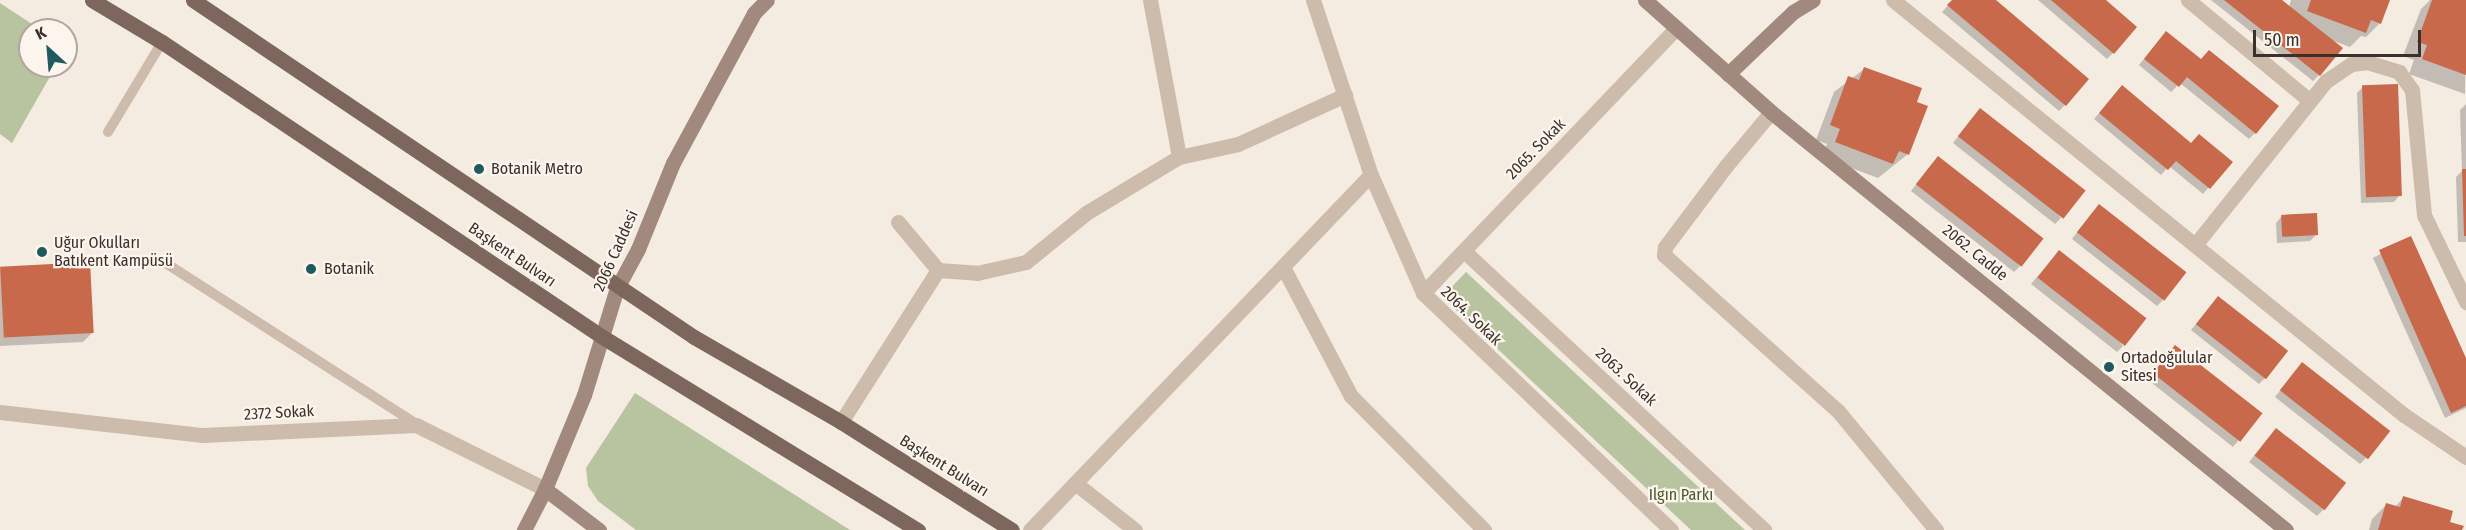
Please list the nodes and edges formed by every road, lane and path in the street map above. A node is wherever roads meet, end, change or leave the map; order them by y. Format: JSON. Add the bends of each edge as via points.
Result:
{"nodes":[{"id":1,"x":92,"y":0,"type":"edge"},
{"id":2,"x":193,"y":0,"type":"edge"},
{"id":3,"x":767,"y":0,"type":"edge"},
{"id":4,"x":1150,"y":0,"type":"edge"},
{"id":5,"x":1313,"y":0,"type":"edge"},
{"id":6,"x":1645,"y":0,"type":"edge"},
{"id":7,"x":1813,"y":0,"type":"edge"},
{"id":8,"x":1893,"y":0,"type":"edge"},
{"id":9,"x":2188,"y":0,"type":"edge"},
{"id":10,"x":1675,"y":29,"type":"junction"},
{"id":11,"x":162,"y":42,"type":"junction"},
{"id":12,"x":1728,"y":74,"type":"junction"},
{"id":13,"x":1344,"y":95,"type":"junction"},
{"id":14,"x":2310,"y":101,"type":"junction"},
{"id":15,"x":1771,"y":112,"type":"junction"},
{"id":16,"x":108,"y":132,"type":"dead end"},
{"id":17,"x":1179,"y":157,"type":"junction"},
{"id":18,"x":1371,"y":175,"type":"junction"},
{"id":19,"x":898,"y":222,"type":"dead end"},
{"id":20,"x":2195,"y":245,"type":"junction"},
{"id":21,"x":1464,"y":251,"type":"junction"},
{"id":22,"x":164,"y":262,"type":"dead end"},
{"id":23,"x":1283,"y":267,"type":"junction"},
{"id":24,"x":938,"y":270,"type":"junction"},
{"id":25,"x":617,"y":288,"type":"junction"},
{"id":26,"x":1423,"y":293,"type":"junction"},
{"id":27,"x":2466,"y":302,"type":"edge"},
{"id":28,"x":601,"y":336,"type":"junction"},
{"id":29,"x":0,"y":412,"type":"edge"},
{"id":30,"x":840,"y":422,"type":"junction"},
{"id":31,"x":416,"y":424,"type":"junction"},
{"id":32,"x":2466,"y":457,"type":"edge"},
{"id":33,"x":1075,"y":483,"type":"junction"},
{"id":34,"x":545,"y":489,"type":"junction"},
{"id":35,"x":524,"y":530,"type":"edge"},
{"id":36,"x":599,"y":530,"type":"edge"},
{"id":37,"x":918,"y":530,"type":"edge"},
{"id":38,"x":1012,"y":530,"type":"edge"},
{"id":39,"x":1030,"y":530,"type":"edge"},
{"id":40,"x":1135,"y":530,"type":"edge"},
{"id":41,"x":1484,"y":530,"type":"edge"},
{"id":42,"x":1671,"y":530,"type":"edge"},
{"id":43,"x":1764,"y":530,"type":"edge"},
{"id":44,"x":1936,"y":530,"type":"edge"},
{"id":45,"x":2286,"y":530,"type":"edge"}],
"edges":[{"from":1,"to":11,"type":"main road","name":"Başkent Bulvarı"},
{"from":2,"to":25,"type":"main road","name":"Başkent Bulvarı"},
{"from":3,"to":25,"type":"street","name":"2066 Caddesi","via":[[754,13],[673,163],[638,249]]},
{"from":4,"to":17,"type":"street"},
{"from":5,"to":13,"type":"street","name":"2064. Sokak"},
{"from":6,"to":10,"type":"street","name":"2062. Cadde"},
{"from":7,"to":12,"type":"street","via":[[1793,12]]},
{"from":8,"to":20,"type":"street"},
{"from":9,"to":14,"type":"street"},
{"from":10,"to":12,"type":"street","name":"2062. Cadde"},
{"from":10,"to":21,"type":"street","name":"2065. Sokak"},
{"from":11,"to":16,"type":"lane"},
{"from":11,"to":28,"type":"main road","name":"Başkent Bulvarı"},
{"from":12,"to":15,"type":"street","name":"2062. Cadde"},
{"from":13,"to":17,"type":"street","via":[[1238,144]]},
{"from":13,"to":18,"type":"street","name":"2064. Sokak"},
{"from":14,"to":20,"type":"street"},
{"from":14,"to":27,"type":"street","via":[[2326,81],[2351,64],[2384,66],[2406,80],[2412,90],[2424,215]]},
{"from":15,"to":44,"type":"street","via":[[1665,247],[1664,255],[1667,262],[1838,411]]},
{"from":15,"to":45,"type":"street","name":"2062. Cadde"},
{"from":17,"to":24,"type":"street","via":[[1086,213],[1026,262],[977,273]]},
{"from":18,"to":23,"type":"street"},
{"from":18,"to":26,"type":"street","name":"2064. Sokak"},
{"from":19,"to":24,"type":"street"},
{"from":20,"to":32,"type":"street","via":[[2404,415]]},
{"from":21,"to":26,"type":"street","name":"2065. Sokak"},
{"from":21,"to":43,"type":"street","name":"2063. Sokak"},
{"from":22,"to":31,"type":"lane"},
{"from":23,"to":33,"type":"street"},
{"from":23,"to":41,"type":"street","via":[[1351,396]]},
{"from":24,"to":30,"type":"street"},
{"from":25,"to":28,"type":"street","name":"2066 Caddesi"},
{"from":25,"to":30,"type":"main road","name":"Başkent Bulvarı"},
{"from":26,"to":42,"type":"street","name":"2064. Sokak"},
{"from":28,"to":34,"type":"street","name":"2066 Caddesi","via":[[584,395]]},
{"from":28,"to":37,"type":"main road","name":"Başkent Bulvarı"},
{"from":29,"to":31,"type":"street","name":"2372 Sokak","via":[[203,435]]},
{"from":30,"to":38,"type":"main road","name":"Başkent Bulvarı"},
{"from":31,"to":34,"type":"street","name":"2372 Sokak"},
{"from":33,"to":39,"type":"street"},
{"from":33,"to":40,"type":"street"},
{"from":34,"to":35,"type":"street","name":"2066 Caddesi"},
{"from":34,"to":36,"type":"street"}]}
